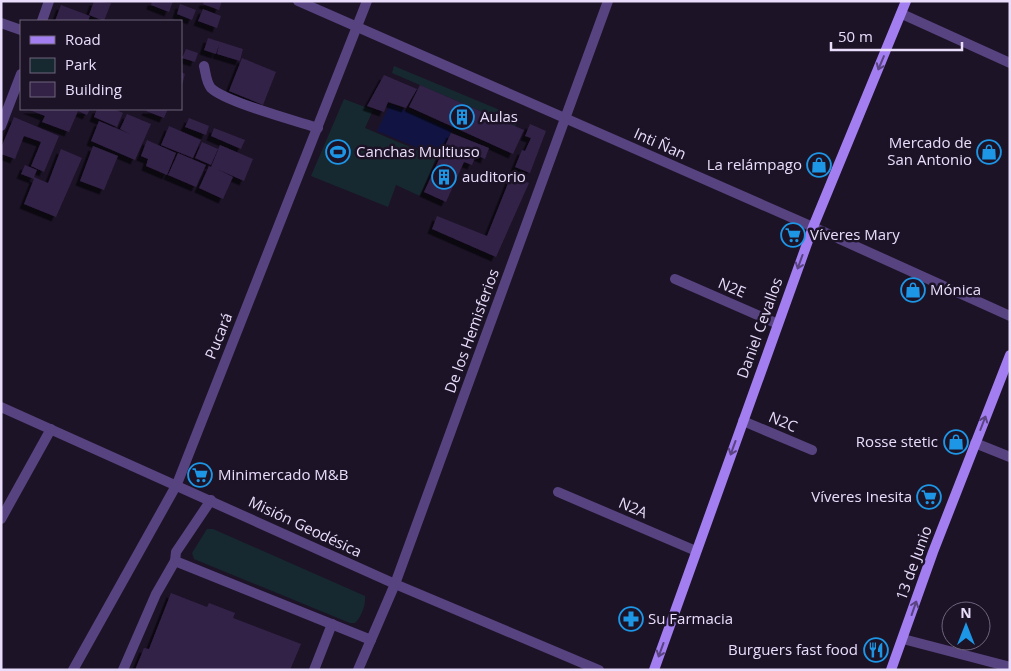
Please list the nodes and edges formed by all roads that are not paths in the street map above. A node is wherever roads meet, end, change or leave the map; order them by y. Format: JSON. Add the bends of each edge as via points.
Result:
{"nodes":[{"id":1,"x":49,"y":1,"type":"edge"},
{"id":2,"x":298,"y":1,"type":"edge"},
{"id":3,"x":367,"y":1,"type":"edge"},
{"id":4,"x":608,"y":1,"type":"edge"},
{"id":5,"x":906,"y":1,"type":"edge"},
{"id":6,"x":902,"y":14,"type":"junction"},
{"id":7,"x":42,"y":20,"type":"edge"},
{"id":8,"x":1,"y":23,"type":"edge"},
{"id":9,"x":358,"y":26,"type":"junction"},
{"id":10,"x":20,"y":30,"type":"edge"},
{"id":11,"x":1010,"y":64,"type":"edge"},
{"id":12,"x":204,"y":66,"type":"dead end"},
{"id":13,"x":20,"y":77,"type":"edge"},
{"id":14,"x":566,"y":119,"type":"junction"},
{"id":15,"x":1,"y":126,"type":"edge"},
{"id":16,"x":318,"y":128,"type":"junction"},
{"id":17,"x":812,"y":227,"type":"junction"},
{"id":18,"x":674,"y":279,"type":"dead end"},
{"id":19,"x":1010,"y":316,"type":"edge"},
{"id":20,"x":778,"y":324,"type":"junction"},
{"id":21,"x":1009,"y":358,"type":"edge"},
{"id":22,"x":1,"y":407,"type":"edge"},
{"id":23,"x":743,"y":421,"type":"junction"},
{"id":24,"x":51,"y":429,"type":"junction"},
{"id":25,"x":975,"y":443,"type":"junction"},
{"id":26,"x":812,"y":450,"type":"dead end"},
{"id":27,"x":1010,"y":457,"type":"edge"},
{"id":28,"x":177,"y":484,"type":"junction"},
{"id":29,"x":558,"y":492,"type":"dead end"},
{"id":30,"x":211,"y":500,"type":"junction"},
{"id":31,"x":1,"y":519,"type":"edge"},
{"id":32,"x":696,"y":551,"type":"junction"},
{"id":33,"x":175,"y":561,"type":"junction"},
{"id":34,"x":395,"y":584,"type":"junction"},
{"id":35,"x":332,"y":624,"type":"junction"},
{"id":36,"x":903,"y":638,"type":"junction"},
{"id":37,"x":371,"y":640,"type":"junction"},
{"id":38,"x":1010,"y":667,"type":"edge"},
{"id":39,"x":73,"y":670,"type":"edge"},
{"id":40,"x":123,"y":670,"type":"edge"},
{"id":41,"x":314,"y":670,"type":"edge"},
{"id":42,"x":358,"y":670,"type":"edge"},
{"id":43,"x":599,"y":670,"type":"edge"},
{"id":44,"x":654,"y":670,"type":"edge"},
{"id":45,"x":891,"y":670,"type":"edge"}],
"edges":[{"from":1,"to":7,"type":"street"},
{"from":2,"to":9,"type":"street","name":"Inti Ñan"},
{"from":3,"to":9,"type":"street","name":"Pucará"},
{"from":4,"to":14,"type":"street","name":"De los Hemisferios"},
{"from":5,"to":6,"type":"street","name":"Daniel Cevallos"},
{"from":6,"to":11,"type":"street"},
{"from":6,"to":17,"type":"street","name":"Daniel Cevallos","one_way":true},
{"from":8,"to":10,"type":"street"},
{"from":9,"to":14,"type":"street","name":"Inti Ñan"},
{"from":9,"to":16,"type":"street","name":"Pucará"},
{"from":12,"to":16,"type":"street","via":[[207,83],[213,90]]},
{"from":13,"to":15,"type":"street"},
{"from":14,"to":17,"type":"street","name":"Inti Ñan"},
{"from":14,"to":34,"type":"street","name":"De los Hemisferios"},
{"from":16,"to":28,"type":"street","name":"Pucará"},
{"from":17,"to":19,"type":"street","name":"Inti Ñan"},
{"from":17,"to":20,"type":"street","name":"Daniel Cevallos","one_way":true},
{"from":18,"to":20,"type":"street","name":"N2E"},
{"from":20,"to":23,"type":"street","name":"Daniel Cevallos"},
{"from":25,"to":21,"type":"street","name":"13 de Junio","one_way":true},
{"from":22,"to":24,"type":"street","name":"Misión Geodésica"},
{"from":23,"to":26,"type":"street","name":"N2C"},
{"from":23,"to":32,"type":"street","name":"Daniel Cevallos","one_way":true},
{"from":24,"to":28,"type":"street","name":"Misión Geodésica"},
{"from":24,"to":31,"type":"street"},
{"from":25,"to":27,"type":"street"},
{"from":36,"to":25,"type":"street","name":"13 de Junio","one_way":true},
{"from":28,"to":30,"type":"street","name":"Misión Geodésica"},
{"from":28,"to":39,"type":"street","name":"Pucará"},
{"from":29,"to":32,"type":"street","name":"N2A"},
{"from":30,"to":33,"type":"street","via":[[176,552]]},
{"from":30,"to":34,"type":"street","name":"Misión Geodésica"},
{"from":32,"to":44,"type":"street","name":"Daniel Cevallos","one_way":true},
{"from":33,"to":35,"type":"street"},
{"from":33,"to":40,"type":"street","via":[[156,594]]},
{"from":34,"to":37,"type":"street","name":"De los Hemisferios"},
{"from":34,"to":43,"type":"street","name":"Misión Geodésica"},
{"from":35,"to":37,"type":"street"},
{"from":35,"to":41,"type":"street"},
{"from":36,"to":38,"type":"street"},
{"from":36,"to":45,"type":"street","name":"13 de Junio"},
{"from":37,"to":42,"type":"street","name":"De los Hemisferios"}]}
